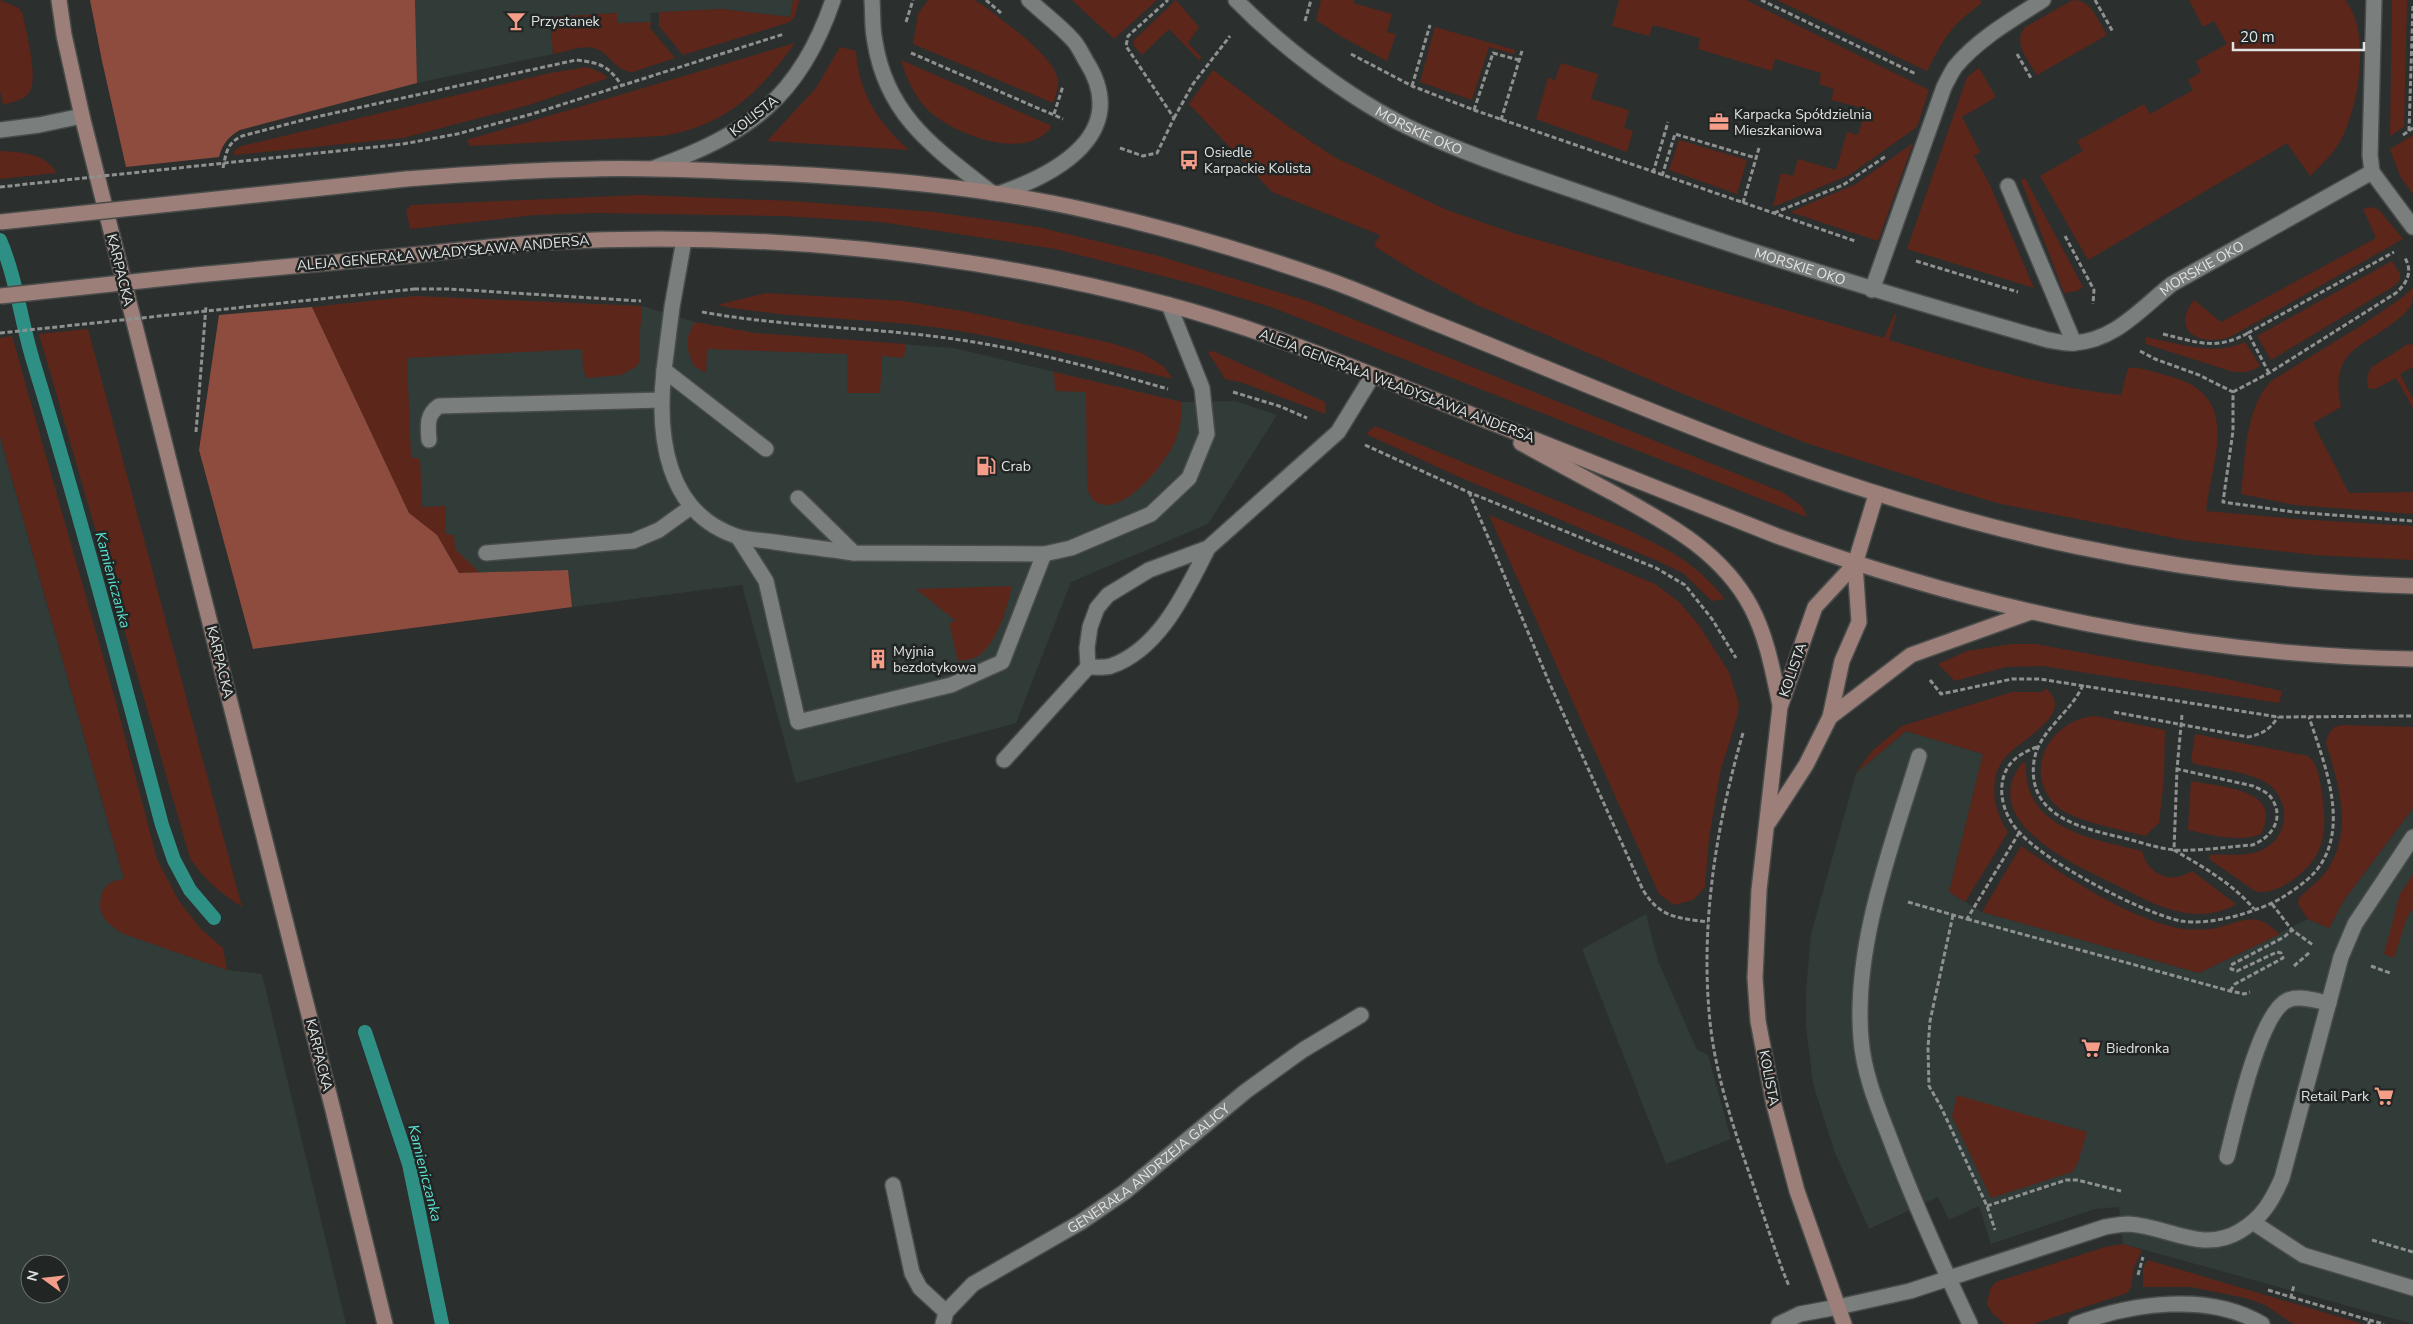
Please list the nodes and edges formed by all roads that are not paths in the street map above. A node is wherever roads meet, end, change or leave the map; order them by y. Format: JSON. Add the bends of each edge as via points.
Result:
{"nodes":[{"id":1,"x":59,"y":0,"type":"edge"},
{"id":2,"x":833,"y":0,"type":"edge"},
{"id":3,"x":872,"y":0,"type":"edge"},
{"id":4,"x":1029,"y":0,"type":"edge"},
{"id":5,"x":1236,"y":0,"type":"edge"},
{"id":6,"x":2043,"y":0,"type":"edge"},
{"id":7,"x":2374,"y":0,"type":"edge"},
{"id":8,"x":82,"y":116,"type":"junction"},
{"id":9,"x":0,"y":130,"type":"edge"},
{"id":10,"x":654,"y":168,"type":"junction"},
{"id":11,"x":2372,"y":172,"type":"junction"},
{"id":12,"x":2008,"y":186,"type":"dead end"},
{"id":13,"x":995,"y":193,"type":"junction"},
{"id":14,"x":0,"y":222,"type":"edge"},
{"id":15,"x":2413,"y":227,"type":"edge"},
{"id":16,"x":684,"y":240,"type":"junction"},
{"id":17,"x":1872,"y":290,"type":"junction"},
{"id":18,"x":0,"y":296,"type":"edge"},
{"id":19,"x":1169,"y":305,"type":"junction"},
{"id":20,"x":2074,"y":343,"type":"junction"},
{"id":21,"x":664,"y":370,"type":"junction"},
{"id":22,"x":1373,"y":375,"type":"junction"},
{"id":23,"x":661,"y":400,"type":"junction"},
{"id":24,"x":1463,"y":411,"type":"junction"},
{"id":25,"x":429,"y":440,"type":"dead end"},
{"id":26,"x":766,"y":449,"type":"dead end"},
{"id":27,"x":1876,"y":495,"type":"junction"},
{"id":28,"x":798,"y":498,"type":"dead end"},
{"id":29,"x":691,"y":507,"type":"junction"},
{"id":30,"x":738,"y":537,"type":"junction"},
{"id":31,"x":1208,"y":548,"type":"junction"},
{"id":32,"x":486,"y":553,"type":"dead end"},
{"id":33,"x":854,"y":553,"type":"junction"},
{"id":34,"x":1044,"y":554,"type":"junction"},
{"id":35,"x":1855,"y":564,"type":"junction"},
{"id":36,"x":2413,"y":586,"type":"edge"},
{"id":37,"x":2031,"y":612,"type":"junction"},
{"id":38,"x":2413,"y":659,"type":"edge"},
{"id":39,"x":1088,"y":668,"type":"junction"},
{"id":40,"x":1780,"y":707,"type":"junction"},
{"id":41,"x":1830,"y":717,"type":"junction"},
{"id":42,"x":1919,"y":756,"type":"dead end"},
{"id":43,"x":1004,"y":760,"type":"dead end"},
{"id":44,"x":1768,"y":823,"type":"junction"},
{"id":45,"x":2413,"y":837,"type":"edge"},
{"id":46,"x":2329,"y":1003,"type":"junction"},
{"id":47,"x":1361,"y":1015,"type":"dead end"},
{"id":48,"x":2227,"y":1157,"type":"dead end"},
{"id":49,"x":893,"y":1185,"type":"dead end"},
{"id":50,"x":2254,"y":1223,"type":"junction"},
{"id":51,"x":1948,"y":1278,"type":"junction"},
{"id":52,"x":2413,"y":1288,"type":"edge"},
{"id":53,"x":1838,"y":1307,"type":"junction"},
{"id":54,"x":945,"y":1318,"type":"edge"},
{"id":55,"x":385,"y":1324,"type":"edge"},
{"id":56,"x":1779,"y":1324,"type":"edge"},
{"id":57,"x":1844,"y":1324,"type":"edge"},
{"id":58,"x":1970,"y":1324,"type":"edge"},
{"id":59,"x":2076,"y":1324,"type":"edge"},
{"id":60,"x":2262,"y":1324,"type":"edge"}],
"edges":[{"from":1,"to":8,"type":"main road","name":"KARPACKA"},
{"from":2,"to":10,"type":"street","name":"KOLISTA","via":[[823,30],[803,66],[788,88],[768,108],[698,153]]},
{"from":3,"to":13,"type":"street","via":[[874,42],[884,79],[897,106],[917,132],[939,152]]},
{"from":4,"to":13,"type":"street","via":[[1073,40],[1093,71],[1101,96],[1100,115],[1093,134],[1053,170],[1028,184]]},
{"from":5,"to":17,"type":"street","name":"MORSKIE OKO","via":[[1280,42],[1362,100],[1408,126],[1482,157],[1666,223]]},
{"from":6,"to":17,"type":"street","via":[[2004,25],[1954,68],[1944,87]]},
{"from":7,"to":11,"type":"street"},
{"from":8,"to":9,"type":"street"},
{"from":8,"to":55,"type":"main road","name":"KARPACKA"},
{"from":10,"to":13,"type":"main road","via":[[831,176]]},
{"from":10,"to":14,"type":"main road","bridge":true,"via":[[501,172],[406,179]]},
{"from":11,"to":15,"type":"street"},
{"from":11,"to":20,"type":"street","name":"MORSKIE OKO","via":[[2172,284],[2123,326],[2097,338]]},
{"from":12,"to":20,"type":"street"},
{"from":13,"to":27,"type":"main road","via":[[1090,211],[1324,278],[1741,446]]},
{"from":16,"to":18,"type":"main road","name":"ALEJA GENERAŁA WŁADYSŁAWA ANDERSA","bridge":true,"via":[[546,242],[196,274]]},
{"from":16,"to":19,"type":"main road","name":"ALEJA GENERAŁA WŁADYSŁAWA ANDERSA","via":[[811,245],[1002,266]]},
{"from":16,"to":21,"type":"street"},
{"from":17,"to":20,"type":"street","name":"MORSKIE OKO","via":[[2048,340]]},
{"from":19,"to":22,"type":"main road","name":"ALEJA GENERAŁA WŁADYSŁAWA ANDERSA","via":[[1294,343]]},
{"from":19,"to":34,"type":"street","via":[[1202,388],[1207,434],[1189,478],[1151,514],[1071,548]]},
{"from":21,"to":23,"type":"street"},
{"from":21,"to":26,"type":"street"},
{"from":22,"to":24,"type":"main road","name":"ALEJA GENERAŁA WŁADYSŁAWA ANDERSA"},
{"from":22,"to":31,"type":"street","via":[[1338,432]]},
{"from":23,"to":25,"type":"street","via":[[439,406],[428,420]]},
{"from":23,"to":29,"type":"street","via":[[666,456],[676,485]]},
{"from":24,"to":35,"type":"main road","name":"ALEJA GENERAŁA WŁADYSŁAWA ANDERSA"},
{"from":24,"to":40,"type":"main road","via":[[1675,527],[1703,549],[1724,570],[1751,607],[1770,658]]},
{"from":27,"to":35,"type":"main road","name":"KOLISTA"},
{"from":27,"to":36,"type":"main road","via":[[1971,523],[2175,566],[2303,581]]},
{"from":28,"to":33,"type":"street"},
{"from":29,"to":30,"type":"street","via":[[711,526]]},
{"from":29,"to":32,"type":"street","via":[[658,530],[633,541]]},
{"from":30,"to":33,"type":"street"},
{"from":30,"to":34,"type":"street","via":[[766,581],[798,722],[951,685],[1002,662]]},
{"from":31,"to":39,"type":"street","via":[[1163,625],[1144,645],[1126,659],[1109,666]]},
{"from":31,"to":39,"type":"street","via":[[1148,570],[1108,595],[1097,608],[1090,627]]},
{"from":33,"to":34,"type":"street"},
{"from":35,"to":37,"type":"main road","name":"ALEJA GENERAŁA WŁADYSŁAWA ANDERSA"},
{"from":35,"to":40,"type":"main road","name":"KOLISTA","via":[[1815,606]]},
{"from":35,"to":41,"type":"main road","name":"KOLISTA","via":[[1859,622],[1842,661]]},
{"from":37,"to":38,"type":"main road","name":"ALEJA GENERAŁA WŁADYSŁAWA ANDERSA","via":[[2120,632],[2211,646]]},
{"from":37,"to":41,"type":"main road","via":[[1911,655]]},
{"from":39,"to":43,"type":"street"},
{"from":40,"to":44,"type":"main road","name":"KOLISTA"},
{"from":41,"to":44,"type":"main road","name":"KOLISTA","via":[[1806,765]]},
{"from":42,"to":51,"type":"street","via":[[1866,949],[1861,1040],[1870,1087],[1914,1202]]},
{"from":44,"to":53,"type":"main road","name":"KOLISTA","via":[[1756,933],[1758,1020],[1774,1105],[1797,1191]]},
{"from":45,"to":46,"type":"street","via":[[2355,924],[2341,957]]},
{"from":46,"to":48,"type":"street","via":[[2298,998],[2287,1000],[2276,1008],[2253,1062]]},
{"from":46,"to":50,"type":"street","via":[[2282,1178],[2272,1203]]},
{"from":47,"to":54,"type":"street","name":"GENERAŁA ANDRZEJA GALICY","via":[[1303,1050],[1246,1091],[1126,1191],[1081,1222],[973,1284]]},
{"from":49,"to":54,"type":"street","via":[[912,1273]]},
{"from":50,"to":51,"type":"street","via":[[2217,1241],[2202,1241],[2127,1224],[2105,1227]]},
{"from":50,"to":52,"type":"street","via":[[2303,1255]]},
{"from":51,"to":53,"type":"street","via":[[1910,1292]]},
{"from":51,"to":58,"type":"street"},
{"from":53,"to":56,"type":"street","via":[[1800,1314]]},
{"from":53,"to":57,"type":"main road","name":"KOLISTA"},
{"from":59,"to":60,"type":"street","via":[[2133,1308],[2173,1303],[2202,1305],[2237,1313]]}]}
